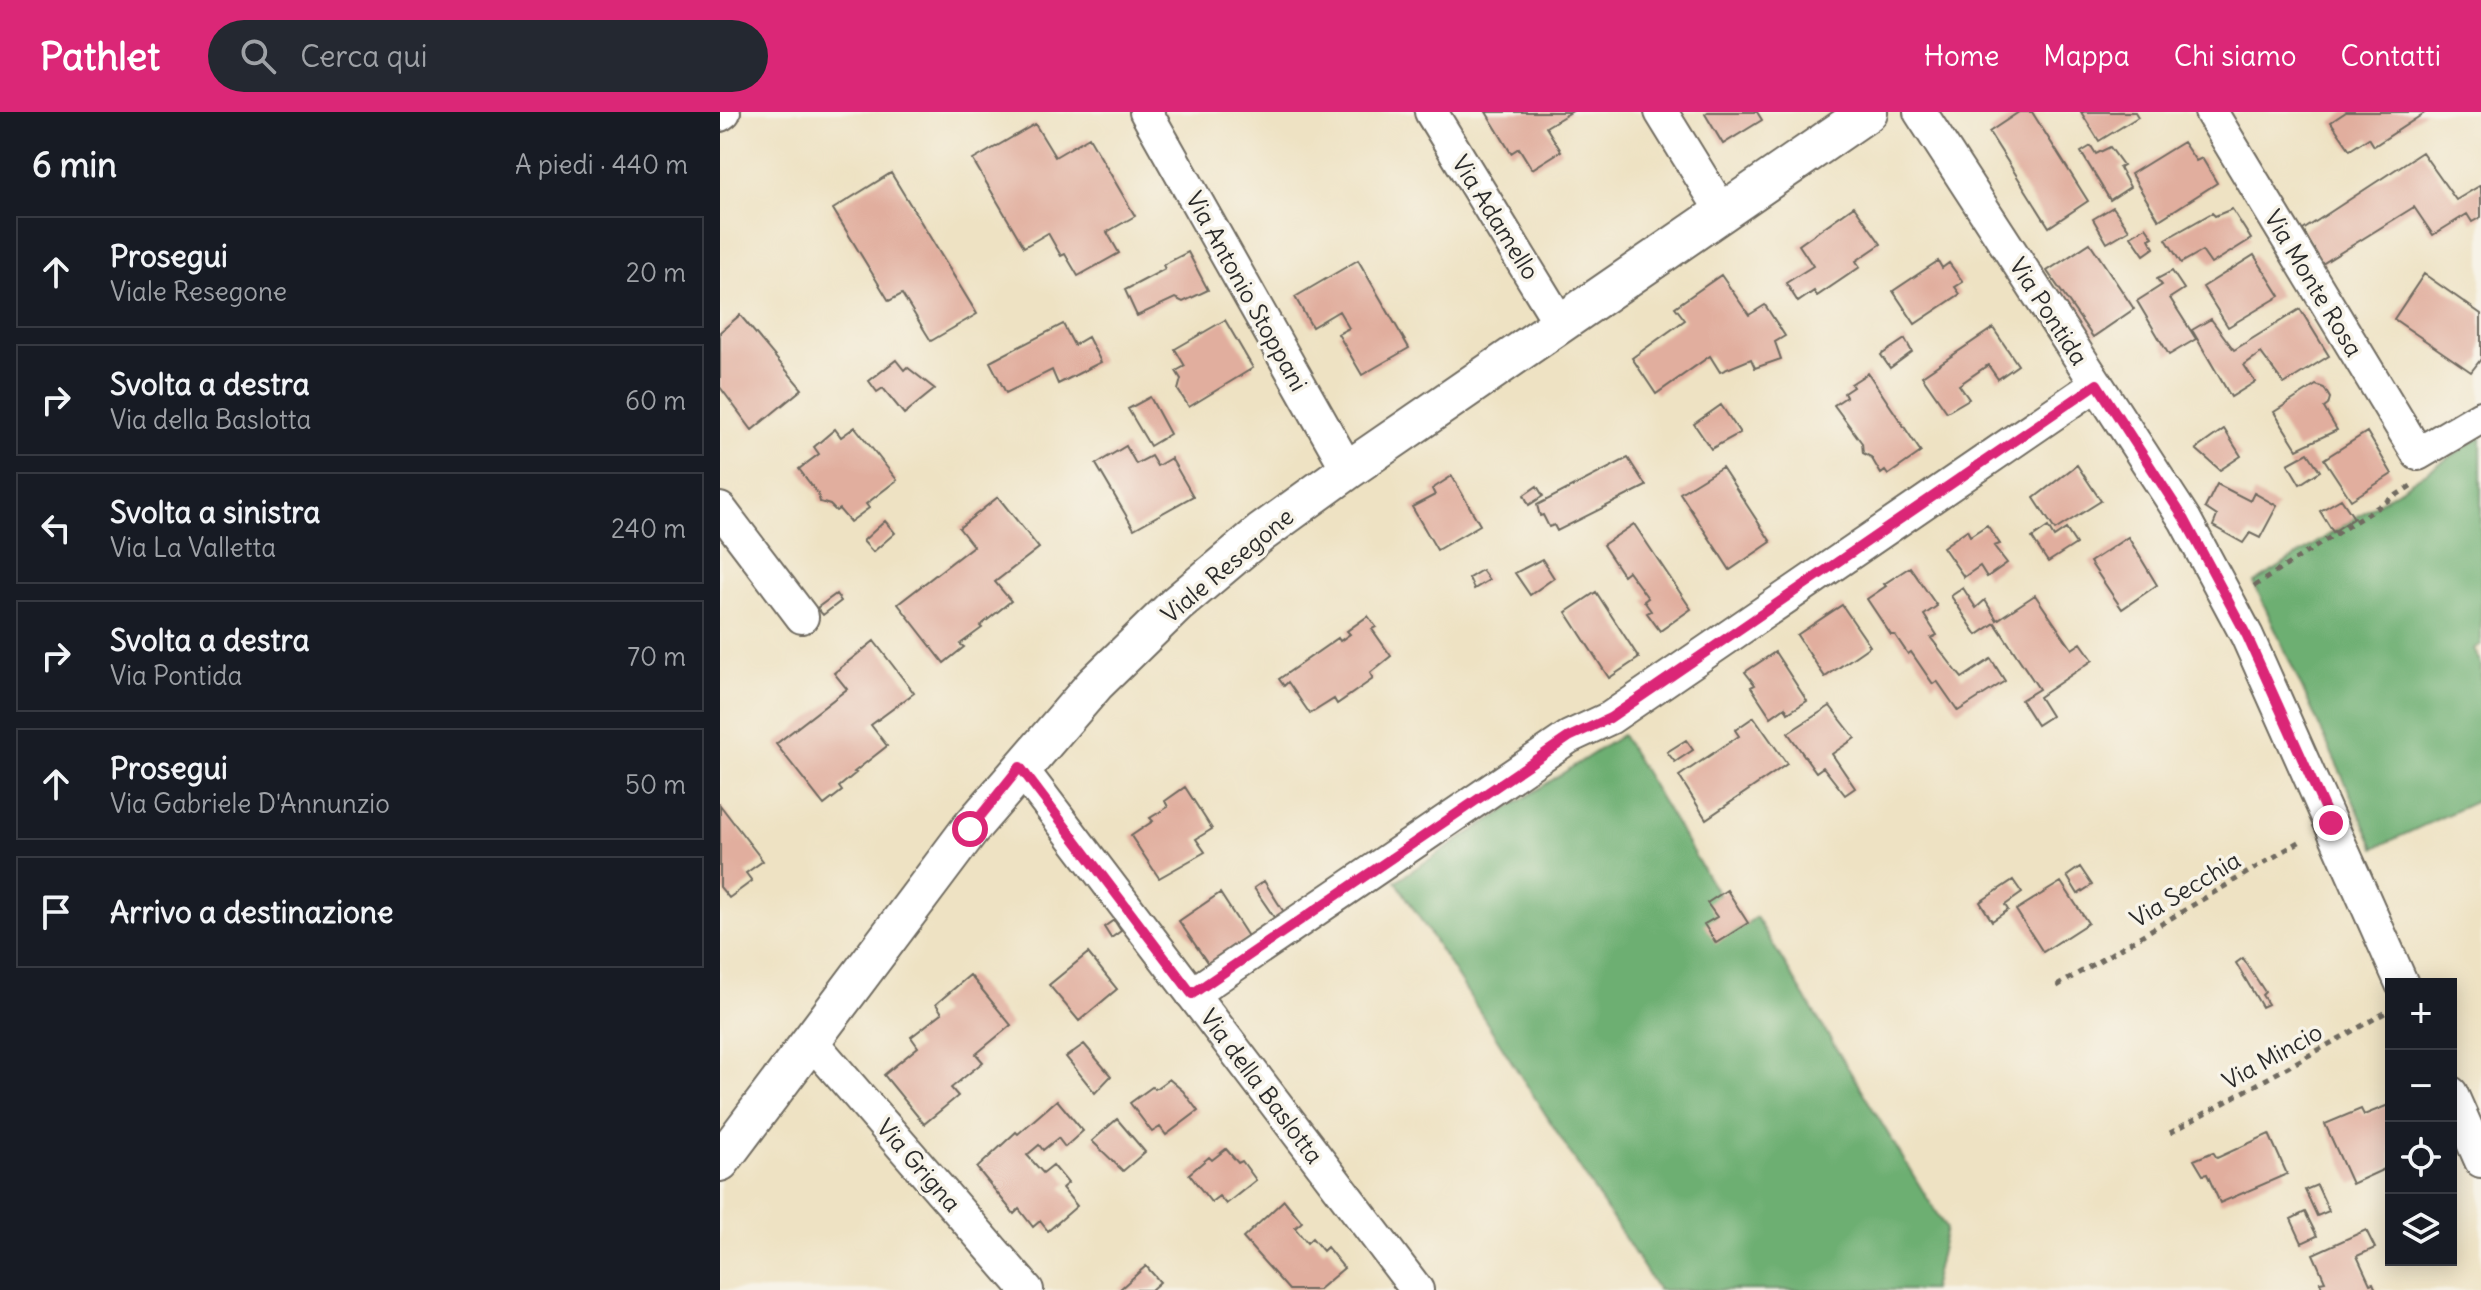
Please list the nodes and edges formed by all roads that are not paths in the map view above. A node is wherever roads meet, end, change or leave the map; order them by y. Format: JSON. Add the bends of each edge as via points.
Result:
{"nodes":[{"id":1,"x":1146,"y":112,"type":"edge"},
{"id":2,"x":1431,"y":112,"type":"edge"},
{"id":3,"x":1661,"y":112,"type":"edge"},
{"id":4,"x":1868,"y":112,"type":"edge"},
{"id":5,"x":1920,"y":112,"type":"edge"},
{"id":6,"x":2211,"y":112,"type":"edge"},
{"id":7,"x":1722,"y":211,"type":"junction"},
{"id":8,"x":1560,"y":323,"type":"junction"},
{"id":9,"x":2097,"y":384,"type":"junction"},
{"id":10,"x":2481,"y":417,"type":"edge"},
{"id":11,"x":1348,"y":470,"type":"junction"},
{"id":12,"x":720,"y":509,"type":"edge"},
{"id":13,"x":802,"y":617,"type":"dead end"},
{"id":14,"x":1020,"y":767,"type":"junction"},
{"id":15,"x":2399,"y":978,"type":"edge"},
{"id":16,"x":1192,"y":994,"type":"junction"},
{"id":17,"x":811,"y":1041,"type":"junction"},
{"id":18,"x":2457,"y":1107,"type":"edge"},
{"id":19,"x":2481,"y":1161,"type":"edge"},
{"id":20,"x":720,"y":1162,"type":"edge"},
{"id":21,"x":1027,"y":1290,"type":"edge"},
{"id":22,"x":1417,"y":1290,"type":"edge"}],
"edges":[{"from":1,"to":11,"type":"street","name":"Via Antonio Stoppani"},
{"from":2,"to":8,"type":"street","name":"Via Adamello"},
{"from":3,"to":7,"type":"street"},
{"from":4,"to":7,"type":"street","name":"Viale Resegone"},
{"from":5,"to":9,"type":"street","name":"Via Pontida"},
{"from":6,"to":10,"type":"street","name":"Via Monte Rosa","via":[[2418,454]]},
{"from":7,"to":8,"type":"street","name":"Viale Resegone"},
{"from":8,"to":11,"type":"street","name":"Viale Resegone"},
{"from":9,"to":15,"type":"street","name":"Via Pontida","via":[[2185,520],[2247,636]]},
{"from":9,"to":16,"type":"street","via":[[1610,718],[1569,737]]},
{"from":11,"to":14,"type":"street","name":"Viale Resegone","via":[[1261,533],[1177,604]]},
{"from":12,"to":13,"type":"street"},
{"from":14,"to":16,"type":"street","name":"Via della Baslotta"},
{"from":14,"to":17,"type":"street","name":"Viale Resegone"},
{"from":16,"to":22,"type":"street","name":"Via della Baslotta"},
{"from":17,"to":20,"type":"street","name":"Viale Resegone"},
{"from":17,"to":21,"type":"street","name":"Via Grigna"},
{"from":18,"to":19,"type":"street"}]}
